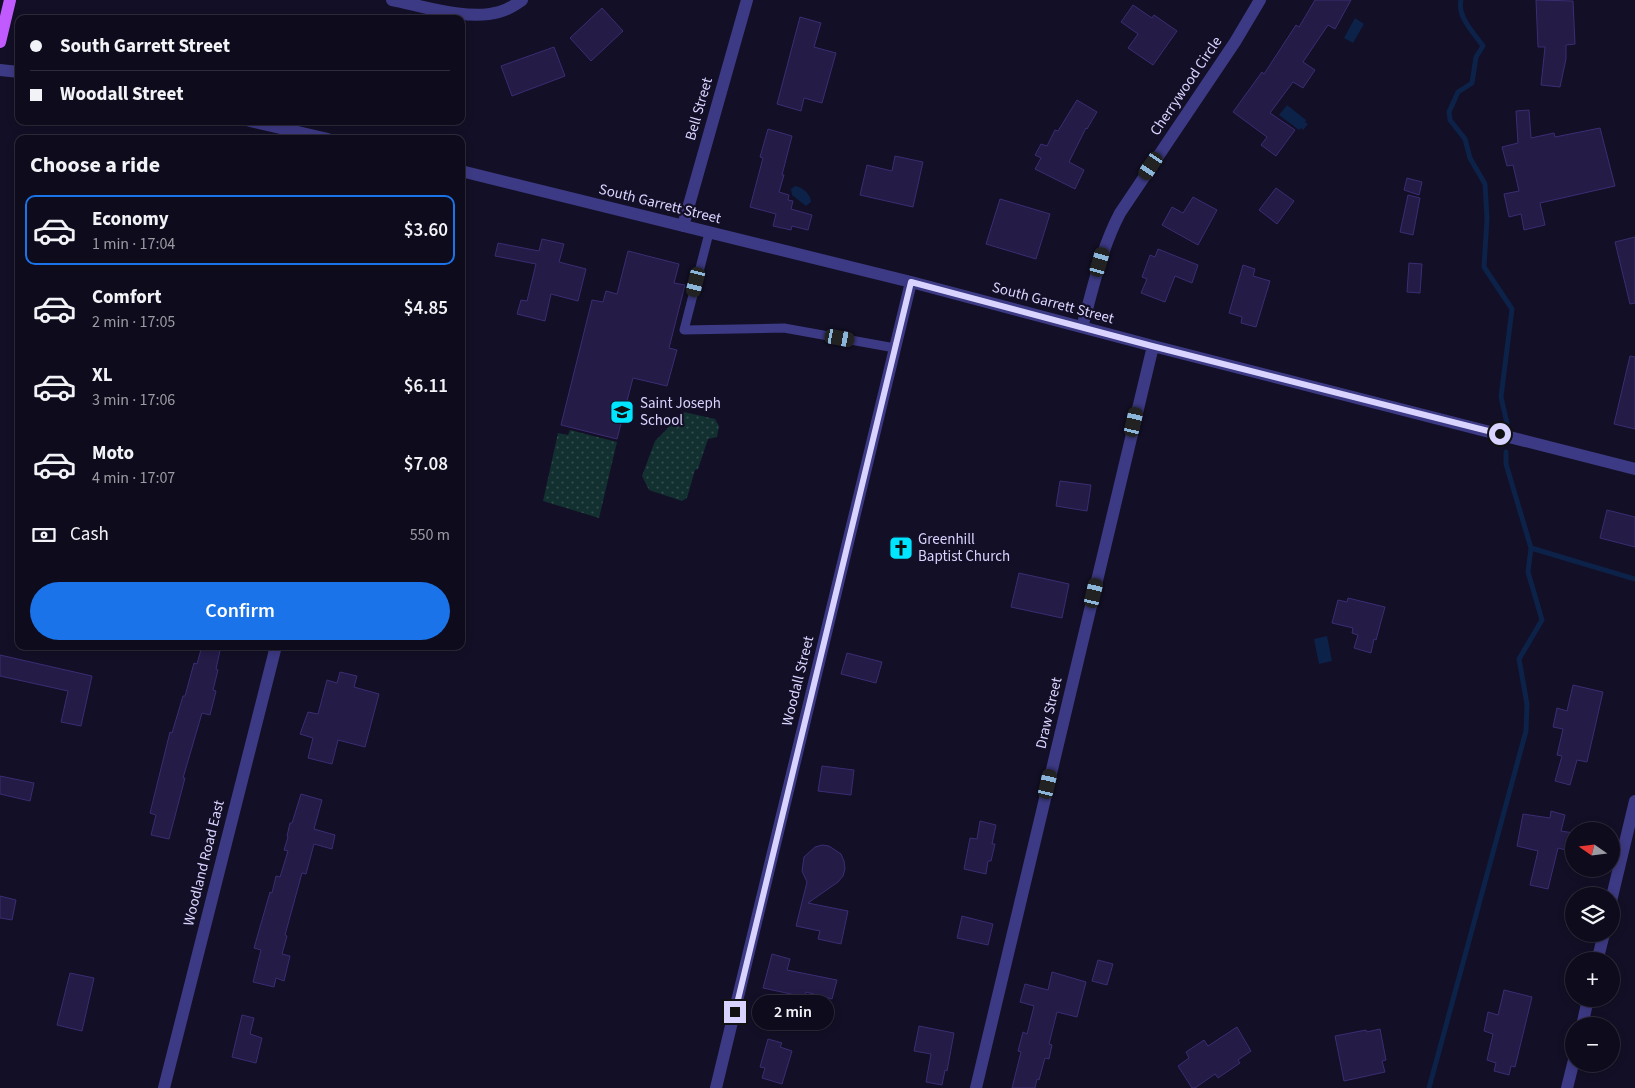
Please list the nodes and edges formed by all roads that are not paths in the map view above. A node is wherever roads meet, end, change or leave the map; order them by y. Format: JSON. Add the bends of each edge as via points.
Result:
{"nodes":[{"id":1,"x":10,"y":0,"type":"edge"},
{"id":2,"x":392,"y":0,"type":"edge"},
{"id":3,"x":522,"y":0,"type":"edge"},
{"id":4,"x":747,"y":0,"type":"edge"},
{"id":5,"x":1260,"y":0,"type":"edge"},
{"id":6,"x":0,"y":42,"type":"edge"},
{"id":7,"x":0,"y":70,"type":"edge"},
{"id":8,"x":15,"y":72,"type":"edge"},
{"id":9,"x":267,"y":125,"type":"edge"},
{"id":10,"x":311,"y":135,"type":"edge"},
{"id":11,"x":465,"y":171,"type":"edge"},
{"id":12,"x":683,"y":226,"type":"junction"},
{"id":13,"x":709,"y":233,"type":"junction"},
{"id":14,"x":911,"y":282,"type":"junction"},
{"id":15,"x":1082,"y":327,"type":"junction"},
{"id":16,"x":1152,"y":346,"type":"junction"},
{"id":17,"x":895,"y":348,"type":"junction"},
{"id":18,"x":1635,"y":469,"type":"edge"},
{"id":19,"x":275,"y":650,"type":"edge"},
{"id":20,"x":1635,"y":801,"type":"edge"},
{"id":21,"x":1614,"y":887,"type":"edge"},
{"id":22,"x":1571,"y":1072,"type":"edge"},
{"id":23,"x":164,"y":1088,"type":"edge"},
{"id":24,"x":716,"y":1088,"type":"edge"},
{"id":25,"x":976,"y":1088,"type":"edge"},
{"id":26,"x":1567,"y":1088,"type":"edge"}],
"edges":[{"from":1,"to":6,"type":"main road"},
{"from":2,"to":3,"type":"street","via":[[452,12],[485,14],[509,8]]},
{"from":4,"to":12,"type":"street","name":"Bell Street"},
{"from":5,"to":15,"type":"street","name":"Cherrywood Circle","via":[[1120,213],[1109,234]]},
{"from":7,"to":8,"type":"street"},
{"from":9,"to":10,"type":"street"},
{"from":11,"to":12,"type":"street","name":"South Garrett Street"},
{"from":12,"to":13,"type":"street","name":"South Garrett Street"},
{"from":13,"to":14,"type":"street","name":"South Garrett Street"},
{"from":13,"to":17,"type":"lane","via":[[684,330],[784,328]]},
{"from":14,"to":15,"type":"street","name":"South Garrett Street"},
{"from":14,"to":17,"type":"street","name":"Woodall Street"},
{"from":15,"to":16,"type":"street","name":"South Garrett Street"},
{"from":16,"to":18,"type":"street","name":"South Garrett Street"},
{"from":16,"to":25,"type":"street","name":"Draw Street"},
{"from":17,"to":24,"type":"street","name":"Woodall Street"},
{"from":19,"to":23,"type":"street","name":"Woodland Road East"},
{"from":20,"to":21,"type":"street"},
{"from":22,"to":26,"type":"street"}]}
